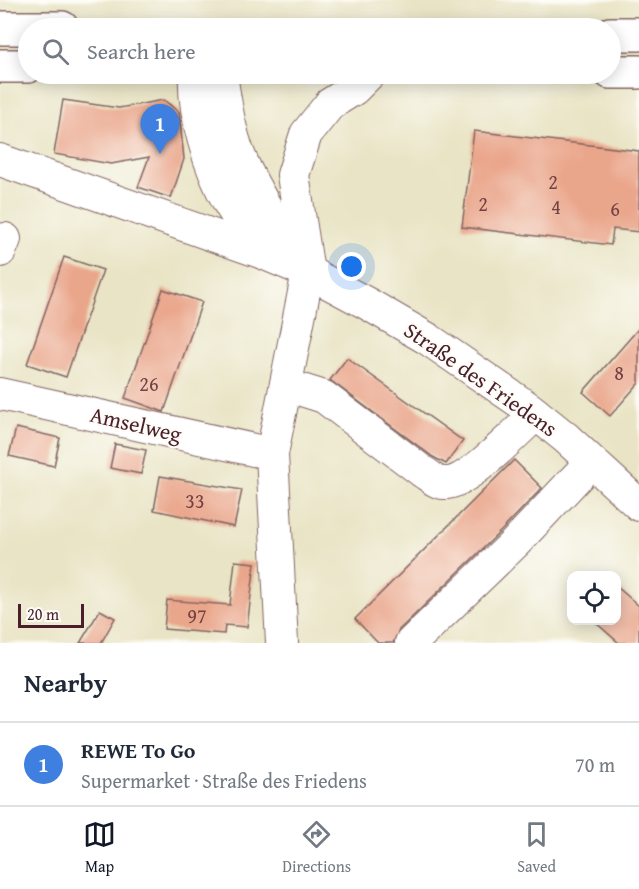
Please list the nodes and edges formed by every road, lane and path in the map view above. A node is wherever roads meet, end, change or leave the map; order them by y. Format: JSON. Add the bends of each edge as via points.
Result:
{"nodes":[{"id":1,"x":0,"y":28,"type":"edge"},
{"id":2,"x":18,"y":28,"type":"edge"},
{"id":3,"x":621,"y":34,"type":"edge"},
{"id":4,"x":639,"y":34,"type":"edge"},
{"id":5,"x":0,"y":66,"type":"edge"},
{"id":6,"x":18,"y":66,"type":"edge"},
{"id":7,"x":621,"y":72,"type":"edge"},
{"id":8,"x":639,"y":72,"type":"edge"},
{"id":9,"x":195,"y":84,"type":"edge"},
{"id":10,"x":223,"y":84,"type":"edge"},
{"id":11,"x":359,"y":84,"type":"edge"},
{"id":12,"x":0,"y":160,"type":"edge"},
{"id":13,"x":263,"y":254,"type":"junction"},
{"id":14,"x":308,"y":272,"type":"junction"},
{"id":15,"x":286,"y":385,"type":"junction"},
{"id":16,"x":0,"y":394,"type":"edge"},
{"id":17,"x":536,"y":414,"type":"junction"},
{"id":18,"x":272,"y":454,"type":"junction"},
{"id":19,"x":591,"y":462,"type":"junction"},
{"id":20,"x":639,"y":505,"type":"edge"},
{"id":21,"x":282,"y":643,"type":"edge"},
{"id":22,"x":411,"y":643,"type":"edge"}],
"edges":[{"from":1,"to":2,"type":"main road"},
{"from":3,"to":4,"type":"main road"},
{"from":5,"to":6,"type":"main road"},
{"from":7,"to":8,"type":"main road"},
{"from":9,"to":13,"type":"street","via":[[196,107],[213,166],[228,201]]},
{"from":10,"to":14,"type":"street","name":"Straße des Friedens","via":[[239,153],[267,212]]},
{"from":11,"to":14,"type":"street","via":[[330,104],[306,134],[293,175]]},
{"from":12,"to":13,"type":"street","name":"Straße des Friedens"},
{"from":13,"to":14,"type":"street","name":"Straße des Friedens"},
{"from":14,"to":15,"type":"street"},
{"from":14,"to":17,"type":"street","name":"Straße des Friedens","via":[[428,339]]},
{"from":15,"to":17,"type":"street","via":[[324,397],[423,472],[446,484],[471,473]]},
{"from":15,"to":18,"type":"street"},
{"from":16,"to":18,"type":"street","name":"Amselweg"},
{"from":17,"to":19,"type":"street","name":"Straße des Friedens"},
{"from":18,"to":21,"type":"street"},
{"from":19,"to":20,"type":"street","name":"Straße des Friedens"},
{"from":19,"to":22,"type":"street","via":[[516,542]]}]}
